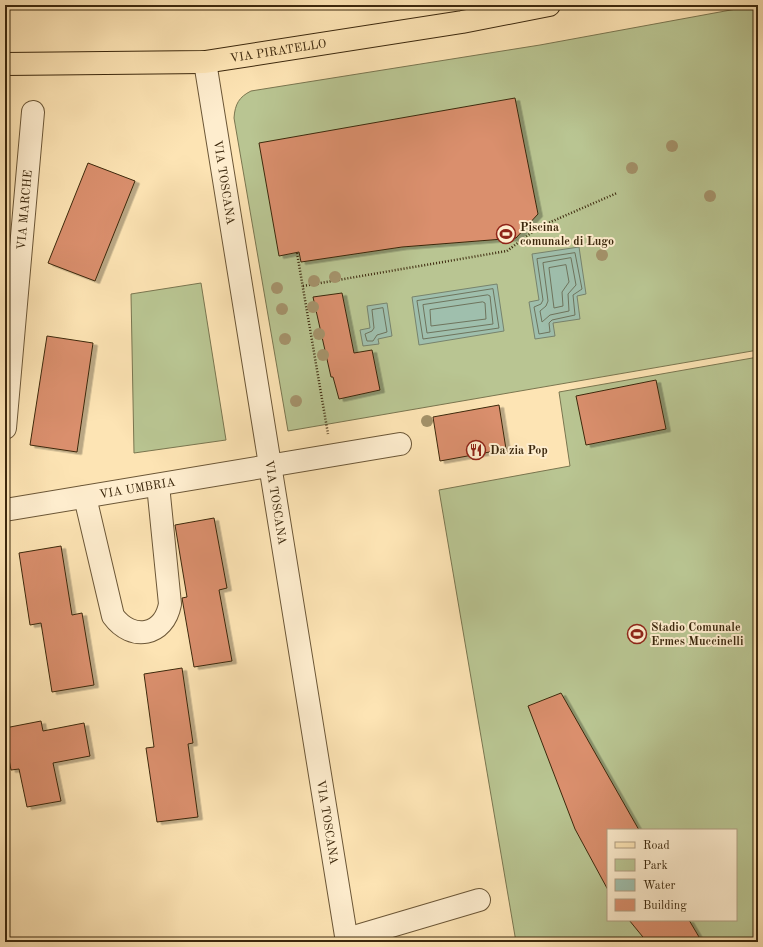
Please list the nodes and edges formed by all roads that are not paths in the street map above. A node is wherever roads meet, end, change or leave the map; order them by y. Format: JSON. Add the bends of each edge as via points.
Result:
{"nodes":[{"id":1,"x":549,"y":5,"type":"edge"},
{"id":2,"x":205,"y":62,"type":"junction"},
{"id":3,"x":5,"y":64,"type":"edge"},
{"id":4,"x":33,"y":112,"type":"dead end"},
{"id":5,"x":5,"y":428,"type":"edge"},
{"id":6,"x":400,"y":444,"type":"dead end"},
{"id":7,"x":269,"y":466,"type":"junction"},
{"id":8,"x":158,"y":485,"type":"junction"},
{"id":9,"x":85,"y":497,"type":"junction"},
{"id":10,"x":5,"y":510,"type":"edge"},
{"id":11,"x":479,"y":900,"type":"dead end"},
{"id":12,"x":347,"y":941,"type":"edge"}],
"edges":[{"from":1,"to":2,"type":"main road","name":"VIA PIRATELLO","via":[[462,22]]},
{"from":2,"to":3,"type":"main road","name":"VIA PIRATELLO"},
{"from":2,"to":7,"type":"street","name":"VIA TOSCANA"},
{"from":4,"to":5,"type":"street","name":"VIA MARCHE"},
{"from":6,"to":7,"type":"street","name":"VIA UMBRIA"},
{"from":7,"to":8,"type":"street","name":"VIA UMBRIA"},
{"from":7,"to":12,"type":"street","name":"VIA TOSCANA"},
{"from":8,"to":9,"type":"street","name":"VIA UMBRIA"},
{"from":8,"to":9,"type":"street","via":[[170,604],[163,622],[146,632],[127,630],[113,616]]},
{"from":9,"to":10,"type":"street","name":"VIA UMBRIA"},
{"from":11,"to":12,"type":"street"}]}
